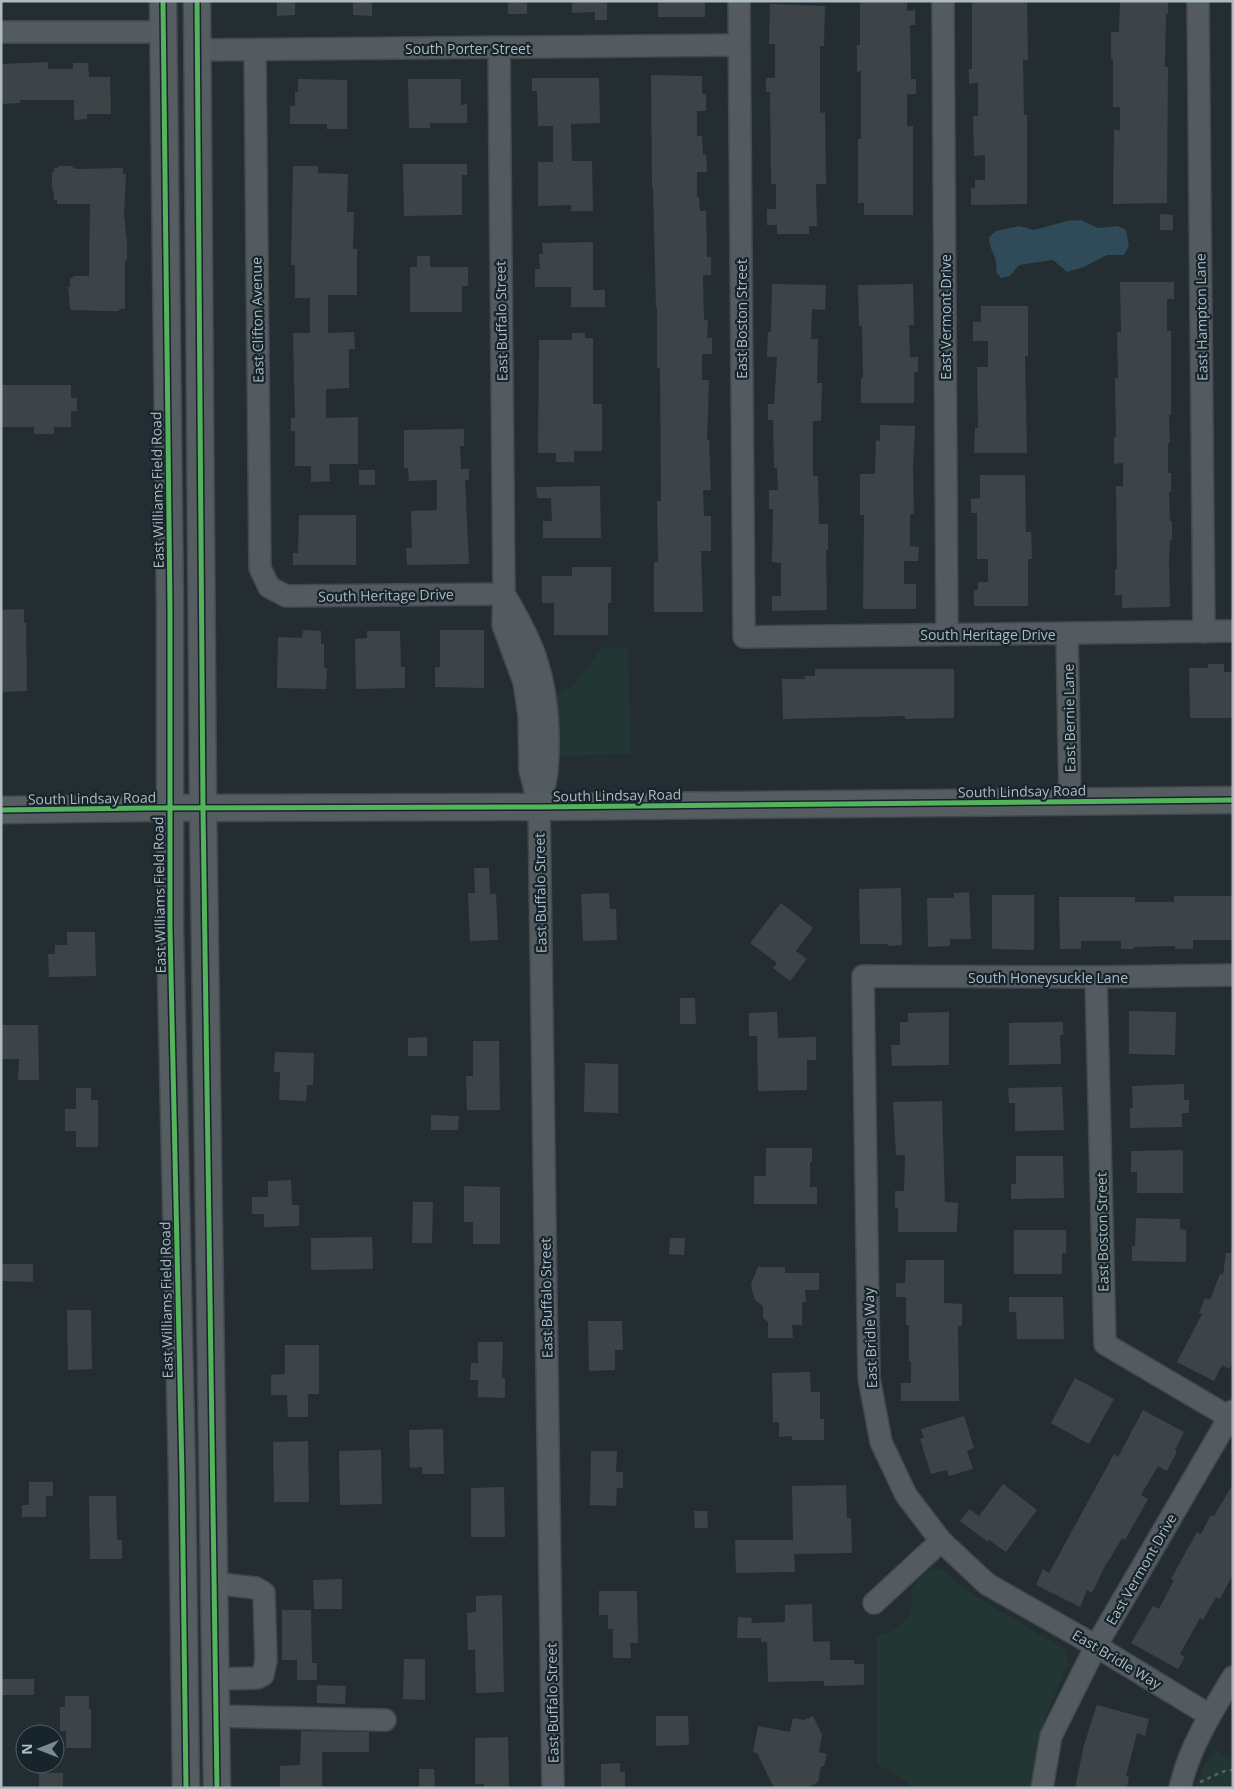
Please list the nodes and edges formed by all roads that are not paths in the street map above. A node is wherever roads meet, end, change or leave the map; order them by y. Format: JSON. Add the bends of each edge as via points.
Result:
{"nodes":[{"id":1,"x":163,"y":1,"type":"edge"},
{"id":2,"x":197,"y":1,"type":"edge"},
{"id":3,"x":739,"y":1,"type":"edge"},
{"id":4,"x":943,"y":1,"type":"edge"},
{"id":5,"x":1198,"y":1,"type":"edge"},
{"id":6,"x":1,"y":32,"type":"edge"},
{"id":7,"x":163,"y":32,"type":"junction"},
{"id":8,"x":739,"y":45,"type":"junction"},
{"id":9,"x":499,"y":48,"type":"junction"},
{"id":10,"x":197,"y":50,"type":"junction"},
{"id":11,"x":255,"y":50,"type":"junction"},
{"id":12,"x":198,"y":159,"type":"junction"},
{"id":13,"x":199,"y":324,"type":"junction"},
{"id":14,"x":166,"y":325,"type":"junction"},
{"id":15,"x":269,"y":587,"type":"joint"},
{"id":16,"x":504,"y":594,"type":"junction"},
{"id":17,"x":1204,"y":632,"type":"junction"},
{"id":18,"x":1233,"y":632,"type":"edge"},
{"id":19,"x":947,"y":634,"type":"junction"},
{"id":20,"x":1067,"y":634,"type":"junction"},
{"id":21,"x":744,"y":637,"type":"joint"},
{"id":22,"x":1233,"y":800,"type":"edge"},
{"id":23,"x":1070,"y":801,"type":"junction"},
{"id":24,"x":539,"y":807,"type":"junction"},
{"id":25,"x":169,"y":808,"type":"junction"},
{"id":26,"x":203,"y":808,"type":"junction"},
{"id":27,"x":1,"y":810,"type":"edge"},
{"id":28,"x":1233,"y":975,"type":"edge"},
{"id":29,"x":863,"y":976,"type":"joint"},
{"id":30,"x":1096,"y":977,"type":"junction"},
{"id":31,"x":1231,"y":1414,"type":"edge"},
{"id":32,"x":941,"y":1541,"type":"junction"},
{"id":33,"x":214,"y":1583,"type":"junction"},
{"id":34,"x":874,"y":1603,"type":"dead end"},
{"id":35,"x":1096,"y":1646,"type":"junction"},
{"id":36,"x":1233,"y":1676,"type":"edge"},
{"id":37,"x":216,"y":1679,"type":"junction"},
{"id":38,"x":1209,"y":1715,"type":"junction"},
{"id":39,"x":216,"y":1716,"type":"junction"},
{"id":40,"x":385,"y":1720,"type":"dead end"},
{"id":41,"x":1181,"y":1782,"type":"edge"},
{"id":42,"x":186,"y":1788,"type":"edge"},
{"id":43,"x":217,"y":1788,"type":"edge"},
{"id":44,"x":553,"y":1788,"type":"edge"},
{"id":45,"x":1042,"y":1788,"type":"edge"}],
"edges":[{"from":1,"to":7,"type":"main road","name":"East Williams Field Road"},
{"from":2,"to":10,"type":"main road"},
{"from":3,"to":8,"type":"street","name":"East Boston Street"},
{"from":4,"to":19,"type":"street","name":"East Vermont Drive"},
{"from":5,"to":17,"type":"street","name":"East Hampton Lane"},
{"from":6,"to":7,"type":"street"},
{"from":7,"to":12,"type":"main road","via":[[176,33],[180,38],[183,107]]},
{"from":7,"to":14,"type":"main road","name":"East Williams Field Road"},
{"from":8,"to":9,"type":"street","name":"South Porter Street"},
{"from":8,"to":21,"type":"street","name":"East Boston Street"},
{"from":9,"to":11,"type":"street","name":"South Porter Street"},
{"from":9,"to":16,"type":"street","name":"East Buffalo Street"},
{"from":10,"to":11,"type":"street","name":"South Porter Street"},
{"from":10,"to":12,"type":"main road"},
{"from":11,"to":15,"type":"street","name":"East Clifton Avenue","via":[[260,568]]},
{"from":12,"to":13,"type":"main road"},
{"from":13,"to":14,"type":"main road"},
{"from":13,"to":26,"type":"main road"},
{"from":14,"to":25,"type":"main road","name":"East Williams Field Road"},
{"from":15,"to":16,"type":"street","name":"South Heritage Drive","via":[[286,596]]},
{"from":16,"to":24,"type":"street","name":"East Buffalo Street","via":[[503,625],[524,682],[529,715],[530,770]]},
{"from":17,"to":18,"type":"street","name":"South Heritage Drive"},
{"from":17,"to":20,"type":"street","name":"South Heritage Drive"},
{"from":19,"to":20,"type":"street","name":"South Heritage Drive"},
{"from":19,"to":21,"type":"street","name":"South Heritage Drive"},
{"from":20,"to":23,"type":"street","name":"East Bernie Lane"},
{"from":22,"to":23,"type":"main road","name":"South Lindsay Road"},
{"from":23,"to":24,"type":"main road","name":"South Lindsay Road"},
{"from":24,"to":26,"type":"main road","name":"South Lindsay Road"},
{"from":24,"to":44,"type":"street","name":"East Buffalo Street"},
{"from":25,"to":26,"type":"main road","name":"South Lindsay Road"},
{"from":25,"to":27,"type":"main road","name":"South Lindsay Road"},
{"from":25,"to":42,"type":"main road","name":"East Williams Field Road"},
{"from":26,"to":33,"type":"main road"},
{"from":28,"to":30,"type":"street","name":"South Honeysuckle Lane"},
{"from":29,"to":30,"type":"street","name":"South Honeysuckle Lane"},
{"from":29,"to":32,"type":"street","name":"East Bridle Way","via":[[869,1378],[881,1442],[906,1495]]},
{"from":30,"to":31,"type":"street","name":"East Boston Street","via":[[1105,1344]]},
{"from":31,"to":35,"type":"street","name":"East Vermont Drive"},
{"from":32,"to":34,"type":"street"},
{"from":32,"to":35,"type":"street","name":"East Bridle Way","via":[[987,1584]]},
{"from":33,"to":37,"type":"main road"},
{"from":33,"to":37,"type":"street","via":[[256,1588],[264,1593],[266,1660],[263,1675],[257,1678]]},
{"from":35,"to":38,"type":"street","name":"East Bridle Way"},
{"from":35,"to":45,"type":"street","name":"East Vermont Drive","via":[[1051,1736]]},
{"from":36,"to":38,"type":"street"},
{"from":37,"to":39,"type":"main road"},
{"from":38,"to":41,"type":"street"},
{"from":39,"to":40,"type":"street"},
{"from":39,"to":43,"type":"main road"}]}
